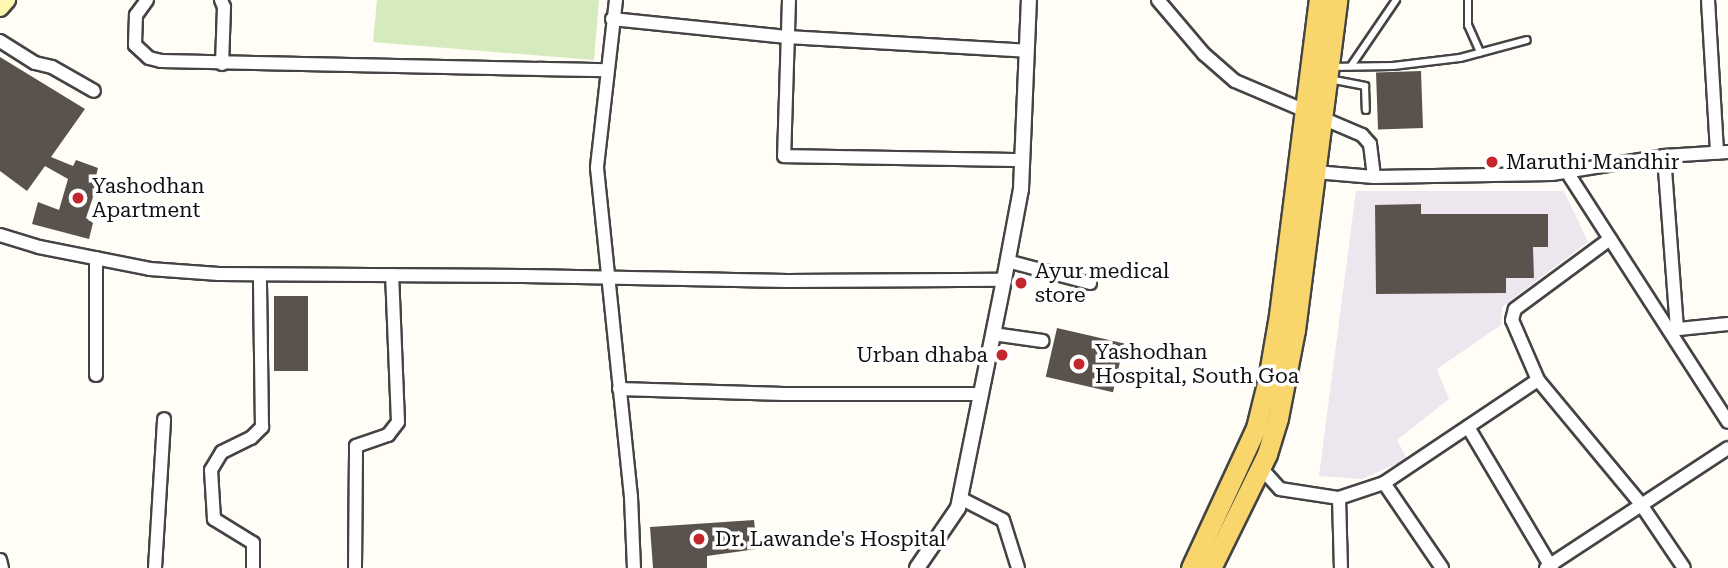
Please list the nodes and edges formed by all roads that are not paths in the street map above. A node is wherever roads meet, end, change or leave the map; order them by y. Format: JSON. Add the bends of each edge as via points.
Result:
{"nodes":[{"id":1,"x":7,"y":0,"type":"edge"},
{"id":2,"x":147,"y":0,"type":"edge"},
{"id":3,"x":221,"y":0,"type":"edge"},
{"id":4,"x":615,"y":0,"type":"edge"},
{"id":5,"x":789,"y":0,"type":"edge"},
{"id":6,"x":1029,"y":0,"type":"edge"},
{"id":7,"x":1158,"y":0,"type":"edge"},
{"id":8,"x":1318,"y":0,"type":"edge"},
{"id":9,"x":1337,"y":0,"type":"edge"},
{"id":10,"x":1396,"y":0,"type":"edge"},
{"id":11,"x":1468,"y":0,"type":"edge"},
{"id":12,"x":1708,"y":0,"type":"edge"},
{"id":13,"x":0,"y":8,"type":"edge"},
{"id":14,"x":612,"y":19,"type":"junction"},
{"id":15,"x":787,"y":37,"type":"junction"},
{"id":16,"x":1527,"y":40,"type":"dead end"},
{"id":17,"x":0,"y":41,"type":"edge"},
{"id":18,"x":1027,"y":51,"type":"junction"},
{"id":19,"x":1480,"y":52,"type":"junction"},
{"id":20,"x":222,"y":64,"type":"junction"},
{"id":21,"x":1351,"y":66,"type":"junction"},
{"id":22,"x":607,"y":70,"type":"junction"},
{"id":23,"x":1328,"y":73,"type":"junction"},
{"id":24,"x":94,"y":91,"type":"dead end"},
{"id":25,"x":1366,"y":110,"type":"dead end"},
{"id":26,"x":1313,"y":112,"type":"junction"},
{"id":27,"x":1722,"y":152,"type":"edge"},
{"id":28,"x":1664,"y":156,"type":"junction"},
{"id":29,"x":1023,"y":160,"type":"junction"},
{"id":30,"x":1315,"y":172,"type":"junction"},
{"id":31,"x":1567,"y":172,"type":"junction"},
{"id":32,"x":1374,"y":177,"type":"junction"},
{"id":33,"x":0,"y":235,"type":"edge"},
{"id":34,"x":1610,"y":239,"type":"junction"},
{"id":35,"x":96,"y":258,"type":"junction"},
{"id":36,"x":1007,"y":261,"type":"junction"},
{"id":37,"x":260,"y":275,"type":"junction"},
{"id":38,"x":392,"y":275,"type":"junction"},
{"id":39,"x":608,"y":280,"type":"junction"},
{"id":40,"x":1004,"y":280,"type":"junction"},
{"id":41,"x":1090,"y":283,"type":"dead end"},
{"id":42,"x":1728,"y":324,"type":"edge"},
{"id":43,"x":1673,"y":329,"type":"junction"},
{"id":44,"x":993,"y":334,"type":"junction"},
{"id":45,"x":1043,"y":341,"type":"dead end"},
{"id":46,"x":96,"y":375,"type":"dead end"},
{"id":47,"x":1538,"y":380,"type":"junction"},
{"id":48,"x":620,"y":388,"type":"junction"},
{"id":49,"x":981,"y":394,"type":"junction"},
{"id":50,"x":164,"y":419,"type":"dead end"},
{"id":51,"x":1728,"y":422,"type":"edge"},
{"id":52,"x":1468,"y":427,"type":"junction"},
{"id":53,"x":1728,"y":448,"type":"edge"},
{"id":54,"x":1261,"y":468,"type":"junction"},
{"id":55,"x":1384,"y":483,"type":"junction"},
{"id":56,"x":960,"y":498,"type":"junction"},
{"id":57,"x":1339,"y":498,"type":"junction"},
{"id":58,"x":1642,"y":505,"type":"junction"},
{"id":59,"x":0,"y":560,"type":"edge"},
{"id":60,"x":1549,"y":567,"type":"edge"},
{"id":61,"x":2,"y":568,"type":"edge"},
{"id":62,"x":155,"y":568,"type":"edge"},
{"id":63,"x":253,"y":568,"type":"edge"},
{"id":64,"x":355,"y":568,"type":"edge"},
{"id":65,"x":634,"y":568,"type":"edge"},
{"id":66,"x":917,"y":568,"type":"edge"},
{"id":67,"x":1018,"y":568,"type":"edge"},
{"id":68,"x":1191,"y":568,"type":"edge"},
{"id":69,"x":1211,"y":568,"type":"edge"},
{"id":70,"x":1340,"y":568,"type":"edge"},
{"id":71,"x":1442,"y":568,"type":"edge"},
{"id":72,"x":1684,"y":568,"type":"edge"}],
"edges":[{"from":1,"to":13,"type":"main road"},
{"from":2,"to":20,"type":"street","via":[[136,15],[138,51],[161,61]]},
{"from":3,"to":20,"type":"street"},
{"from":4,"to":14,"type":"street"},
{"from":5,"to":15,"type":"street"},
{"from":6,"to":18,"type":"street"},
{"from":7,"to":26,"type":"street","via":[[1204,54],[1235,81]]},
{"from":8,"to":26,"type":"main road"},
{"from":9,"to":23,"type":"main road"},
{"from":10,"to":21,"type":"lane"},
{"from":11,"to":19,"type":"lane","via":[[1468,25]]},
{"from":12,"to":27,"type":"street"},
{"from":14,"to":15,"type":"street"},
{"from":14,"to":22,"type":"street"},
{"from":15,"to":18,"type":"street"},
{"from":15,"to":29,"type":"street","via":[[784,156]]},
{"from":16,"to":19,"type":"lane"},
{"from":17,"to":24,"type":"street"},
{"from":18,"to":29,"type":"street"},
{"from":19,"to":21,"type":"lane","via":[[1407,64]]},
{"from":20,"to":22,"type":"street"},
{"from":21,"to":23,"type":"lane"},
{"from":22,"to":39,"type":"street","via":[[597,168]]},
{"from":23,"to":25,"type":"lane","via":[[1365,86]]},
{"from":23,"to":26,"type":"main road"},
{"from":26,"to":30,"type":"main road"},
{"from":26,"to":32,"type":"street","via":[[1362,135],[1370,144]]},
{"from":26,"to":68,"type":"main road","via":[[1256,428]]},
{"from":27,"to":28,"type":"street"},
{"from":28,"to":31,"type":"street"},
{"from":28,"to":43,"type":"street"},
{"from":29,"to":36,"type":"street"},
{"from":30,"to":32,"type":"street"},
{"from":30,"to":54,"type":"main road","via":[[1295,330],[1278,418]]},
{"from":31,"to":32,"type":"street"},
{"from":31,"to":34,"type":"street"},
{"from":33,"to":35,"type":"street"},
{"from":34,"to":43,"type":"street"},
{"from":34,"to":47,"type":"street","via":[[1515,309],[1512,320]]},
{"from":35,"to":37,"type":"street","via":[[150,269]]},
{"from":35,"to":46,"type":"street"},
{"from":36,"to":40,"type":"street"},
{"from":36,"to":41,"type":"street"},
{"from":37,"to":38,"type":"street"},
{"from":37,"to":63,"type":"street","via":[[262,427],[222,452],[211,470],[214,519],[253,543]]},
{"from":38,"to":39,"type":"street"},
{"from":38,"to":64,"type":"street","via":[[398,422],[388,435],[356,446]]},
{"from":39,"to":40,"type":"street"},
{"from":39,"to":48,"type":"street"},
{"from":40,"to":44,"type":"street"},
{"from":42,"to":43,"type":"street"},
{"from":43,"to":51,"type":"street"},
{"from":44,"to":45,"type":"street"},
{"from":44,"to":49,"type":"street"},
{"from":47,"to":52,"type":"street"},
{"from":47,"to":58,"type":"street"},
{"from":48,"to":49,"type":"street"},
{"from":48,"to":65,"type":"street"},
{"from":49,"to":56,"type":"street"},
{"from":50,"to":62,"type":"street"},
{"from":52,"to":55,"type":"street"},
{"from":52,"to":60,"type":"street"},
{"from":53,"to":58,"type":"street"},
{"from":54,"to":57,"type":"street","via":[[1280,489]]},
{"from":54,"to":69,"type":"main road"},
{"from":55,"to":57,"type":"street"},
{"from":55,"to":71,"type":"street"},
{"from":56,"to":66,"type":"street","via":[[958,508]]},
{"from":56,"to":67,"type":"street","via":[[1003,520]]},
{"from":57,"to":70,"type":"street"},
{"from":58,"to":60,"type":"street"},
{"from":58,"to":72,"type":"street"},
{"from":59,"to":61,"type":"street"}]}
